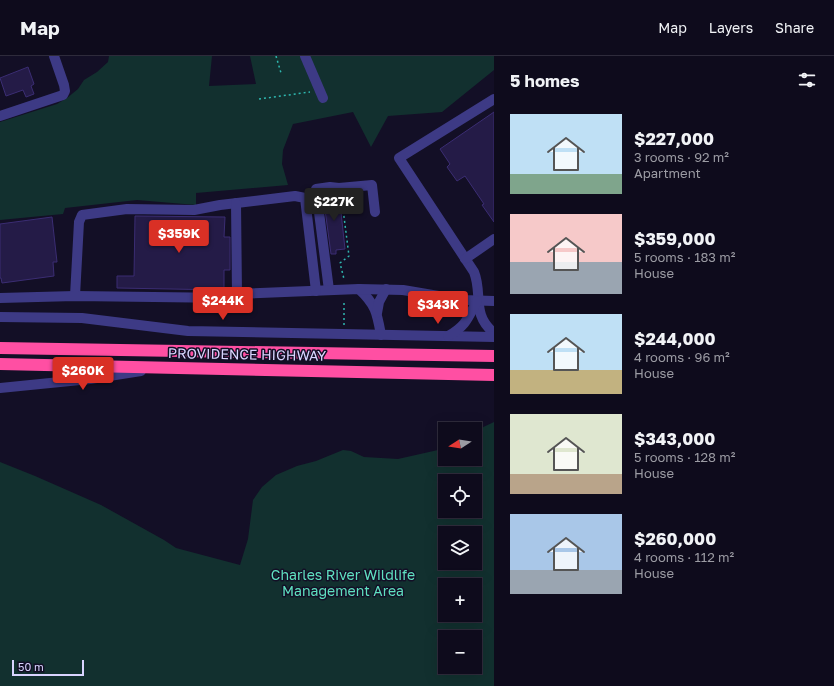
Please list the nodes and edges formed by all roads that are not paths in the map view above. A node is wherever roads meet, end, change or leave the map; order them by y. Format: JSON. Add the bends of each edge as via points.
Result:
{"nodes":[{"id":1,"x":54,"y":56,"type":"edge"},
{"id":2,"x":305,"y":56,"type":"edge"},
{"id":3,"x":321,"y":94,"type":"road end"},
{"id":4,"x":494,"y":99,"type":"edge"},
{"id":5,"x":0,"y":116,"type":"edge"},
{"id":6,"x":236,"y":203,"type":"junction"},
{"id":7,"x":376,"y":212,"type":"dead end"},
{"id":8,"x":494,"y":239,"type":"edge"},
{"id":9,"x":466,"y":258,"type":"junction"},
{"id":10,"x":359,"y":289,"type":"junction"},
{"id":11,"x":386,"y":289,"type":"junction"},
{"id":12,"x":329,"y":290,"type":"junction"},
{"id":13,"x":316,"y":291,"type":"junction"},
{"id":14,"x":237,"y":294,"type":"junction"},
{"id":15,"x":75,"y":296,"type":"junction"},
{"id":16,"x":0,"y":298,"type":"edge"},
{"id":17,"x":477,"y":301,"type":"junction"},
{"id":18,"x":494,"y":301,"type":"edge"},
{"id":19,"x":377,"y":312,"type":"junction"},
{"id":20,"x":0,"y":317,"type":"edge"},
{"id":21,"x":494,"y":333,"type":"edge"},
{"id":22,"x":381,"y":335,"type":"junction"},
{"id":23,"x":448,"y":336,"type":"junction"},
{"id":24,"x":494,"y":337,"type":"edge"},
{"id":25,"x":0,"y":348,"type":"edge"},
{"id":26,"x":494,"y":356,"type":"edge"},
{"id":27,"x":0,"y":364,"type":"edge"},
{"id":28,"x":162,"y":368,"type":"junction"},
{"id":29,"x":494,"y":375,"type":"edge"},
{"id":30,"x":0,"y":388,"type":"edge"}],
"edges":[{"from":1,"to":5,"type":"street","via":[[64,85],[63,95]]},
{"from":2,"to":3,"type":"street"},
{"from":4,"to":9,"type":"street","via":[[399,158]]},
{"from":6,"to":13,"type":"street","via":[[295,196],[306,198]]},
{"from":6,"to":14,"type":"street"},
{"from":6,"to":15,"type":"street","via":[[194,210],[127,209],[82,215],[78,222]]},
{"from":7,"to":12,"type":"street","via":[[372,185],[316,189]]},
{"from":8,"to":9,"type":"street"},
{"from":9,"to":17,"type":"street","via":[[477,279]]},
{"from":10,"to":11,"type":"street"},
{"from":10,"to":12,"type":"street"},
{"from":10,"to":19,"type":"street"},
{"from":11,"to":17,"type":"street"},
{"from":11,"to":19,"type":"street"},
{"from":12,"to":13,"type":"street"},
{"from":13,"to":14,"type":"street"},
{"from":14,"to":15,"type":"street","via":[[232,298]]},
{"from":15,"to":16,"type":"street"},
{"from":17,"to":18,"type":"street"},
{"from":17,"to":21,"type":"street","via":[[483,320]]},
{"from":17,"to":23,"type":"street","via":[[462,328]]},
{"from":19,"to":22,"type":"street"},
{"from":20,"to":22,"type":"street","via":[[82,318],[188,331]]},
{"from":22,"to":23,"type":"street"},
{"from":23,"to":24,"type":"street"},
{"from":25,"to":26,"type":"highway","name":"PROVIDENCE HIGHWAY"},
{"from":27,"to":28,"type":"highway","name":"PROVIDENCE HIGHWAY"},
{"from":28,"to":29,"type":"highway","name":"PROVIDENCE HIGHWAY"},
{"from":28,"to":30,"type":"street","via":[[90,379]]}]}
